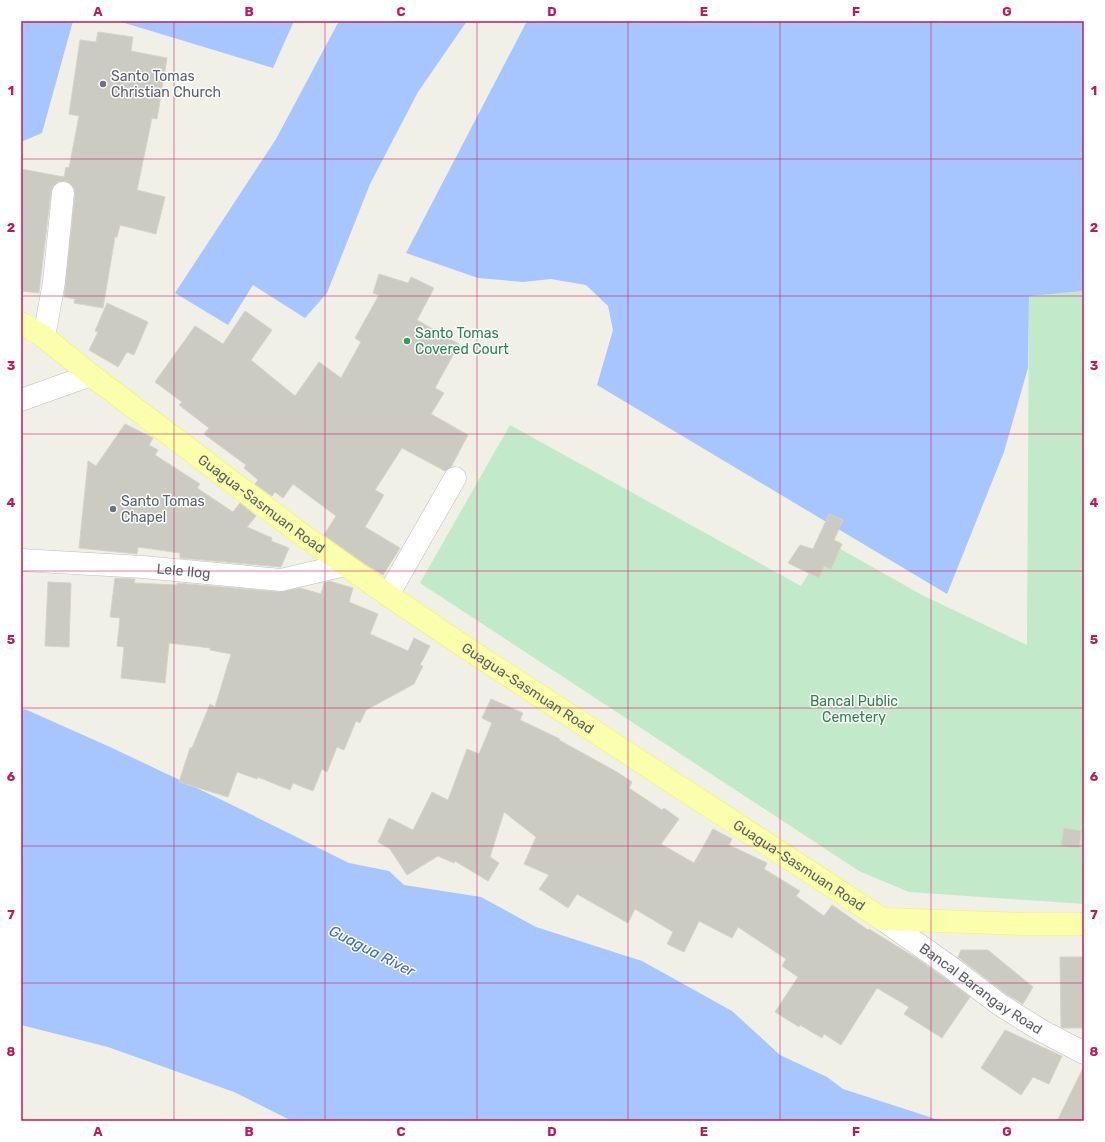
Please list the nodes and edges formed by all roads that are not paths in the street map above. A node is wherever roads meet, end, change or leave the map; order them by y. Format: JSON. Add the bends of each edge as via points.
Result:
{"nodes":[{"id":1,"x":63,"y":193,"type":"dead end"},
{"id":2,"x":21,"y":324,"type":"edge"},
{"id":3,"x":44,"y":337,"type":"junction"},
{"id":4,"x":91,"y":375,"type":"junction"},
{"id":5,"x":21,"y":400,"type":"edge"},
{"id":6,"x":455,"y":478,"type":"dead end"},
{"id":7,"x":21,"y":560,"type":"edge"},
{"id":8,"x":345,"y":565,"type":"junction"},
{"id":9,"x":388,"y":595,"type":"junction"},
{"id":10,"x":882,"y":919,"type":"junction"},
{"id":11,"x":1084,"y":924,"type":"edge"},
{"id":12,"x":1084,"y":1053,"type":"edge"}],
"edges":[{"from":1,"to":3,"type":"street","via":[[54,282]]},
{"from":2,"to":3,"type":"main road","name":"Guagua-Sasmuan Road"},
{"from":3,"to":4,"type":"main road","name":"Guagua-Sasmuan Road"},
{"from":4,"to":5,"type":"street"},
{"from":4,"to":8,"type":"main road","name":"Guagua-Sasmuan Road"},
{"from":6,"to":9,"type":"street"},
{"from":7,"to":8,"type":"street","name":"Lele Ilog","via":[[143,567],[281,580]]},
{"from":8,"to":9,"type":"main road","name":"Guagua-Sasmuan Road"},
{"from":9,"to":10,"type":"main road","name":"Guagua-Sasmuan Road"},
{"from":10,"to":11,"type":"main road"},
{"from":10,"to":12,"type":"street","name":"Bancal Barangay Road","via":[[1042,1032]]}]}
